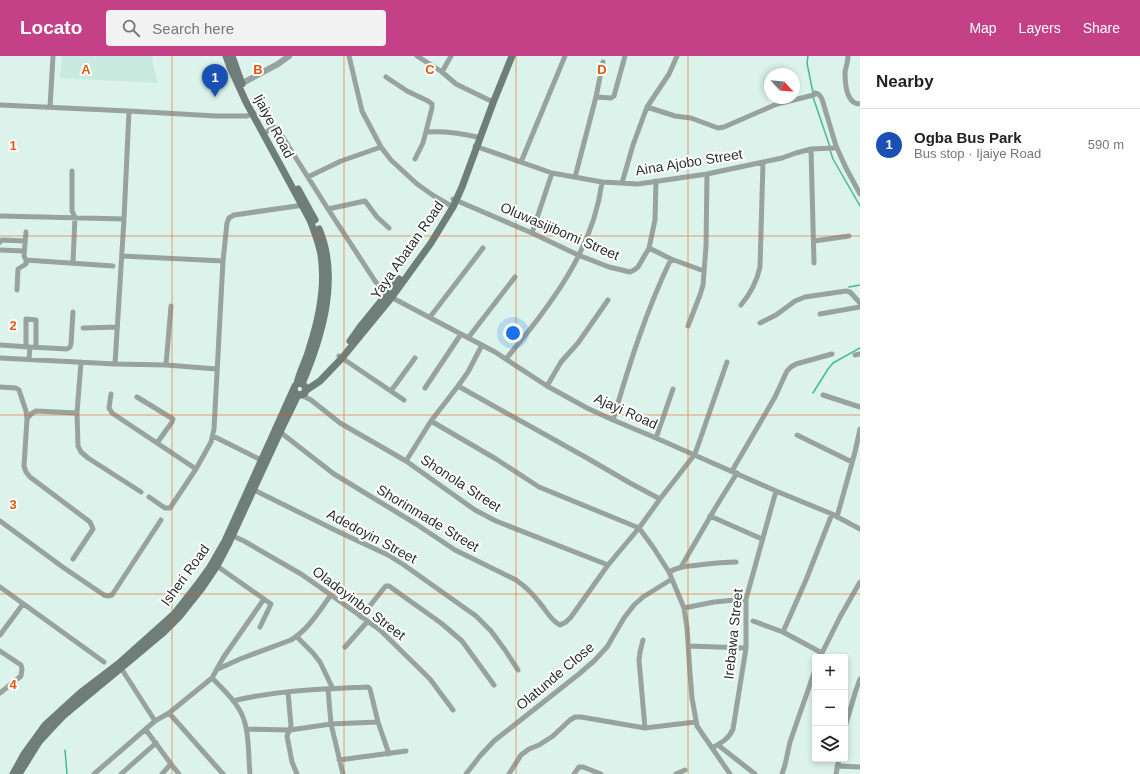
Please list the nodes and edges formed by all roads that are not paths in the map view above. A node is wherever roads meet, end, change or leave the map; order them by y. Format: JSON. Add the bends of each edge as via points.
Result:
{"nodes":[{"id":1,"x":53,"y":56,"type":"edge"},
{"id":2,"x":226,"y":56,"type":"edge"},
{"id":3,"x":232,"y":56,"type":"edge"},
{"id":4,"x":289,"y":56,"type":"edge"},
{"id":5,"x":349,"y":56,"type":"edge"},
{"id":6,"x":417,"y":56,"type":"edge"},
{"id":7,"x":451,"y":56,"type":"edge"},
{"id":8,"x":508,"y":56,"type":"edge"},
{"id":9,"x":512,"y":56,"type":"edge"},
{"id":10,"x":565,"y":56,"type":"edge"},
{"id":11,"x":625,"y":56,"type":"edge"},
{"id":12,"x":677,"y":56,"type":"edge"},
{"id":13,"x":848,"y":56,"type":"edge"},
{"id":14,"x":603,"y":62,"type":"dead end"},
{"id":15,"x":442,"y":72,"type":"junction"},
{"id":16,"x":386,"y":77,"type":"dead end"},
{"id":17,"x":240,"y":85,"type":"junction"},
{"id":18,"x":596,"y":97,"type":"junction"},
{"id":19,"x":491,"y":101,"type":"junction"},
{"id":20,"x":860,"y":104,"type":"edge"},
{"id":21,"x":0,"y":105,"type":"edge"},
{"id":22,"x":647,"y":106,"type":"junction"},
{"id":23,"x":50,"y":107,"type":"junction"},
{"id":24,"x":129,"y":110,"type":"junction"},
{"id":25,"x":254,"y":113,"type":"junction"},
{"id":26,"x":266,"y":132,"type":"junction"},
{"id":27,"x":426,"y":132,"type":"junction"},
{"id":28,"x":477,"y":137,"type":"junction"},
{"id":29,"x":476,"y":146,"type":"junction"},
{"id":30,"x":381,"y":147,"type":"junction"},
{"id":31,"x":835,"y":147,"type":"junction"},
{"id":32,"x":811,"y":149,"type":"junction"},
{"id":33,"x":415,"y":159,"type":"dead end"},
{"id":34,"x":521,"y":162,"type":"junction"},
{"id":35,"x":763,"y":162,"type":"junction"},
{"id":36,"x":72,"y":171,"type":"dead end"},
{"id":37,"x":552,"y":173,"type":"junction"},
{"id":38,"x":707,"y":174,"type":"junction"},
{"id":39,"x":308,"y":177,"type":"junction"},
{"id":40,"x":575,"y":177,"type":"junction"},
{"id":41,"x":656,"y":181,"type":"junction"},
{"id":42,"x":602,"y":182,"type":"junction"},
{"id":43,"x":622,"y":183,"type":"junction"},
{"id":44,"x":860,"y":194,"type":"edge"},
{"id":45,"x":453,"y":203,"type":"junction"},
{"id":46,"x":304,"y":205,"type":"junction"},
{"id":47,"x":328,"y":210,"type":"junction"},
{"id":48,"x":0,"y":216,"type":"edge"},
{"id":49,"x":74,"y":217,"type":"junction"},
{"id":50,"x":124,"y":219,"type":"junction"},
{"id":51,"x":390,"y":228,"type":"dead end"},
{"id":52,"x":26,"y":232,"type":"dead end"},
{"id":53,"x":532,"y":233,"type":"junction"},
{"id":54,"x":849,"y":236,"type":"dead end"},
{"id":55,"x":25,"y":240,"type":"junction"},
{"id":56,"x":814,"y":241,"type":"junction"},
{"id":57,"x":0,"y":242,"type":"edge"},
{"id":58,"x":483,"y":248,"type":"dead end"},
{"id":59,"x":649,"y":248,"type":"junction"},
{"id":60,"x":0,"y":250,"type":"edge"},
{"id":61,"x":24,"y":251,"type":"junction"},
{"id":62,"x":578,"y":255,"type":"junction"},
{"id":63,"x":122,"y":256,"type":"junction"},
{"id":64,"x":671,"y":259,"type":"junction"},
{"id":65,"x":26,"y":260,"type":"junction"},
{"id":66,"x":223,"y":261,"type":"junction"},
{"id":67,"x":73,"y":263,"type":"junction"},
{"id":68,"x":814,"y":263,"type":"dead end"},
{"id":69,"x":113,"y":266,"type":"dead end"},
{"id":70,"x":704,"y":271,"type":"junction"},
{"id":71,"x":515,"y":276,"type":"dead end"},
{"id":72,"x":17,"y":290,"type":"dead end"},
{"id":73,"x":389,"y":296,"type":"junction"},
{"id":74,"x":608,"y":300,"type":"dead end"},
{"id":75,"x":860,"y":303,"type":"edge"},
{"id":76,"x":741,"y":305,"type":"dead end"},
{"id":77,"x":171,"y":306,"type":"dead end"},
{"id":78,"x":860,"y":307,"type":"edge"},
{"id":79,"x":73,"y":312,"type":"dead end"},
{"id":80,"x":820,"y":314,"type":"dead end"},
{"id":81,"x":430,"y":317,"type":"junction"},
{"id":82,"x":760,"y":324,"type":"dead end"},
{"id":83,"x":688,"y":326,"type":"dead end"},
{"id":84,"x":83,"y":328,"type":"dead end"},
{"id":85,"x":117,"y":328,"type":"junction"},
{"id":86,"x":461,"y":334,"type":"junction"},
{"id":87,"x":468,"y":338,"type":"junction"},
{"id":88,"x":0,"y":344,"type":"edge"},
{"id":89,"x":482,"y":345,"type":"junction"},
{"id":90,"x":28,"y":347,"type":"junction"},
{"id":91,"x":36,"y":347,"type":"junction"},
{"id":92,"x":832,"y":354,"type":"dead end"},
{"id":93,"x":341,"y":357,"type":"junction"},
{"id":94,"x":0,"y":358,"type":"edge"},
{"id":95,"x":415,"y":358,"type":"dead end"},
{"id":96,"x":29,"y":359,"type":"junction"},
{"id":97,"x":506,"y":359,"type":"junction"},
{"id":98,"x":81,"y":362,"type":"junction"},
{"id":99,"x":727,"y":362,"type":"dead end"},
{"id":100,"x":115,"y":364,"type":"junction"},
{"id":101,"x":166,"y":365,"type":"junction"},
{"id":102,"x":217,"y":369,"type":"junction"},
{"id":103,"x":458,"y":386,"type":"junction"},
{"id":104,"x":547,"y":386,"type":"junction"},
{"id":105,"x":0,"y":387,"type":"edge"},
{"id":106,"x":425,"y":388,"type":"dead end"},
{"id":107,"x":673,"y":389,"type":"dead end"},
{"id":108,"x":301,"y":390,"type":"junction"},
{"id":109,"x":391,"y":391,"type":"junction"},
{"id":110,"x":111,"y":394,"type":"dead end"},
{"id":111,"x":824,"y":395,"type":"dead end"},
{"id":112,"x":137,"y":397,"type":"dead end"},
{"id":113,"x":404,"y":400,"type":"dead end"},
{"id":114,"x":860,"y":407,"type":"edge"},
{"id":115,"x":77,"y":413,"type":"junction"},
{"id":116,"x":27,"y":419,"type":"junction"},
{"id":117,"x":613,"y":420,"type":"junction"},
{"id":118,"x":431,"y":421,"type":"junction"},
{"id":119,"x":860,"y":429,"type":"edge"},
{"id":120,"x":280,"y":432,"type":"junction"},
{"id":121,"x":797,"y":435,"type":"dead end"},
{"id":122,"x":213,"y":436,"type":"junction"},
{"id":123,"x":656,"y":438,"type":"junction"},
{"id":124,"x":157,"y":443,"type":"junction"},
{"id":125,"x":695,"y":454,"type":"junction"},
{"id":126,"x":261,"y":460,"type":"junction"},
{"id":127,"x":406,"y":461,"type":"junction"},
{"id":128,"x":852,"y":462,"type":"junction"},
{"id":129,"x":196,"y":469,"type":"junction"},
{"id":130,"x":735,"y":472,"type":"junction"},
{"id":131,"x":254,"y":490,"type":"junction"},
{"id":132,"x":776,"y":491,"type":"junction"},
{"id":133,"x":142,"y":492,"type":"dead end"},
{"id":134,"x":149,"y":497,"type":"dead end"},
{"id":135,"x":660,"y":499,"type":"junction"},
{"id":136,"x":710,"y":516,"type":"junction"},
{"id":137,"x":835,"y":516,"type":"junction"},
{"id":138,"x":161,"y":520,"type":"dead end"},
{"id":139,"x":0,"y":521,"type":"edge"},
{"id":140,"x":639,"y":528,"type":"junction"},
{"id":141,"x":860,"y":529,"type":"edge"},
{"id":142,"x":233,"y":536,"type":"junction"},
{"id":143,"x":762,"y":539,"type":"junction"},
{"id":144,"x":73,"y":559,"type":"dead end"},
{"id":145,"x":736,"y":562,"type":"dead end"},
{"id":146,"x":217,"y":566,"type":"junction"},
{"id":147,"x":608,"y":566,"type":"junction"},
{"id":148,"x":681,"y":567,"type":"junction"},
{"id":149,"x":669,"y":572,"type":"junction"},
{"id":150,"x":672,"y":579,"type":"junction"},
{"id":151,"x":860,"y":582,"type":"edge"},
{"id":152,"x":0,"y":587,"type":"edge"},
{"id":153,"x":331,"y":595,"type":"junction"},
{"id":154,"x":264,"y":599,"type":"junction"},
{"id":155,"x":746,"y":599,"type":"junction"},
{"id":156,"x":23,"y":604,"type":"junction"},
{"id":157,"x":684,"y":608,"type":"junction"},
{"id":158,"x":177,"y":615,"type":"junction"},
{"id":159,"x":361,"y":617,"type":"junction"},
{"id":160,"x":753,"y":621,"type":"dead end"},
{"id":161,"x":367,"y":622,"type":"junction"},
{"id":162,"x":260,"y":627,"type":"dead end"},
{"id":163,"x":783,"y":632,"type":"junction"},
{"id":164,"x":0,"y":635,"type":"edge"},
{"id":165,"x":297,"y":637,"type":"junction"},
{"id":166,"x":643,"y":640,"type":"dead end"},
{"id":167,"x":689,"y":646,"type":"junction"},
{"id":168,"x":345,"y":647,"type":"dead end"},
{"id":169,"x":746,"y":648,"type":"junction"},
{"id":170,"x":0,"y":651,"type":"edge"},
{"id":171,"x":819,"y":654,"type":"edge"},
{"id":172,"x":822,"y":654,"type":"edge"},
{"id":173,"x":104,"y":662,"type":"dead end"},
{"id":174,"x":122,"y":668,"type":"junction"},
{"id":175,"x":218,"y":669,"type":"junction"},
{"id":176,"x":518,"y":670,"type":"dead end"},
{"id":177,"x":212,"y":678,"type":"junction"},
{"id":178,"x":812,"y":679,"type":"edge"},
{"id":179,"x":860,"y":679,"type":"edge"},
{"id":180,"x":494,"y":685,"type":"dead end"},
{"id":181,"x":330,"y":689,"type":"junction"},
{"id":182,"x":288,"y":692,"type":"junction"},
{"id":183,"x":0,"y":693,"type":"edge"},
{"id":184,"x":233,"y":701,"type":"junction"},
{"id":185,"x":453,"y":710,"type":"dead end"},
{"id":186,"x":169,"y":713,"type":"junction"},
{"id":187,"x":848,"y":716,"type":"edge"},
{"id":188,"x":155,"y":721,"type":"junction"},
{"id":189,"x":378,"y":722,"type":"junction"},
{"id":190,"x":696,"y":722,"type":"junction"},
{"id":191,"x":331,"y":724,"type":"junction"},
{"id":192,"x":645,"y":728,"type":"junction"},
{"id":193,"x":246,"y":729,"type":"junction"},
{"id":194,"x":146,"y":730,"type":"junction"},
{"id":195,"x":290,"y":730,"type":"junction"},
{"id":196,"x":156,"y":743,"type":"junction"},
{"id":197,"x":718,"y":745,"type":"junction"},
{"id":198,"x":712,"y":748,"type":"junction"},
{"id":199,"x":406,"y":751,"type":"dead end"},
{"id":200,"x":389,"y":754,"type":"junction"},
{"id":201,"x":339,"y":760,"type":"junction"},
{"id":202,"x":839,"y":762,"type":"edge"},
{"id":203,"x":171,"y":764,"type":"junction"},
{"id":204,"x":838,"y":766,"type":"junction"},
{"id":205,"x":860,"y":767,"type":"edge"},
{"id":206,"x":685,"y":770,"type":"dead end"},
{"id":207,"x":13,"y":774,"type":"edge"},
{"id":208,"x":19,"y":774,"type":"edge"},
{"id":209,"x":94,"y":774,"type":"edge"},
{"id":210,"x":121,"y":774,"type":"edge"},
{"id":211,"x":162,"y":774,"type":"edge"},
{"id":212,"x":179,"y":774,"type":"edge"},
{"id":213,"x":223,"y":774,"type":"edge"},
{"id":214,"x":250,"y":774,"type":"edge"},
{"id":215,"x":297,"y":774,"type":"edge"},
{"id":216,"x":343,"y":774,"type":"edge"},
{"id":217,"x":466,"y":774,"type":"edge"},
{"id":218,"x":509,"y":774,"type":"edge"},
{"id":219,"x":574,"y":774,"type":"edge"},
{"id":220,"x":601,"y":774,"type":"edge"},
{"id":221,"x":676,"y":774,"type":"edge"},
{"id":222,"x":730,"y":774,"type":"edge"},
{"id":223,"x":755,"y":774,"type":"edge"},
{"id":224,"x":782,"y":774,"type":"edge"},
{"id":225,"x":836,"y":774,"type":"edge"}],
"edges":[{"from":1,"to":23,"type":"street"},
{"from":2,"to":17,"type":"main road","name":"Ijaiye Road"},
{"from":3,"to":17,"type":"main road","name":"Ijaiye Road"},
{"from":4,"to":17,"type":"street"},
{"from":5,"to":30,"type":"street","name":"Oluwasijibomi Street","via":[[362,111]]},
{"from":6,"to":15,"type":"street"},
{"from":7,"to":15,"type":"street"},
{"from":8,"to":19,"type":"main road","name":"Yaya Abatan Road"},
{"from":9,"to":29,"type":"main road","name":"Yaya Abatan Road"},
{"from":10,"to":34,"type":"street"},
{"from":11,"to":18,"type":"street","via":[[614,96]]},
{"from":12,"to":22,"type":"street","via":[[669,74]]},
{"from":13,"to":20,"type":"street","via":[[845,71],[846,90],[854,103]]},
{"from":14,"to":18,"type":"street"},
{"from":15,"to":19,"type":"street","via":[[456,84]]},
{"from":16,"to":27,"type":"street","via":[[432,104]]},
{"from":17,"to":25,"type":"main road","name":"Ijaiye Road"},
{"from":18,"to":40,"type":"street"},
{"from":19,"to":28,"type":"main road","name":"Yaya Abatan Road"},
{"from":21,"to":23,"type":"street"},
{"from":22,"to":31,"type":"street","via":[[718,128],[777,104],[814,94],[820,95]]},
{"from":22,"to":43,"type":"street"},
{"from":23,"to":24,"type":"street"},
{"from":24,"to":25,"type":"street","via":[[216,116],[247,116]]},
{"from":24,"to":50,"type":"street"},
{"from":25,"to":26,"type":"main road","name":"Ijaiye Road"},
{"from":25,"to":46,"type":"main road","name":"Ijaiye Road"},
{"from":26,"to":39,"type":"street","via":[[277,128]]},
{"from":26,"to":46,"type":"main road","name":"Ijaiye Road"},
{"from":27,"to":28,"type":"street","via":[[445,131]]},
{"from":27,"to":33,"type":"street"},
{"from":28,"to":29,"type":"main road","name":"Yaya Abatan Road"},
{"from":29,"to":34,"type":"street","name":"Aina Ajobo Street"},
{"from":29,"to":45,"type":"main road","name":"Yaya Abatan Road"},
{"from":30,"to":39,"type":"street","via":[[341,161]]},
{"from":30,"to":45,"type":"street","name":"Oluwasijibomi Street","via":[[417,184],[434,196]]},
{"from":31,"to":32,"type":"street","name":"Aina Ajobo Street"},
{"from":31,"to":44,"type":"street"},
{"from":32,"to":35,"type":"street","name":"Aina Ajobo Street"},
{"from":32,"to":56,"type":"street"},
{"from":34,"to":37,"type":"street","name":"Aina Ajobo Street"},
{"from":35,"to":38,"type":"street","name":"Aina Ajobo Street"},
{"from":35,"to":76,"type":"street","via":[[760,267],[758,278]]},
{"from":36,"to":49,"type":"street"},
{"from":37,"to":40,"type":"street","name":"Aina Ajobo Street"},
{"from":37,"to":53,"type":"street"},
{"from":38,"to":41,"type":"street","name":"Aina Ajobo Street"},
{"from":38,"to":70,"type":"street"},
{"from":39,"to":47,"type":"street"},
{"from":40,"to":42,"type":"street","name":"Aina Ajobo Street"},
{"from":41,"to":43,"type":"street","name":"Aina Ajobo Street"},
{"from":41,"to":59,"type":"street","name":"Oluwasijibomi Street","via":[[655,220]]},
{"from":42,"to":43,"type":"street","name":"Aina Ajobo Street"},
{"from":42,"to":62,"type":"street","via":[[595,217]]},
{"from":45,"to":53,"type":"street","name":"Oluwasijibomi Street"},
{"from":45,"to":73,"type":"main road","name":"Yaya Abatan Road"},
{"from":46,"to":66,"type":"street","via":[[234,215],[229,218]]},
{"from":46,"to":108,"type":"main road","name":"Isheri Road","via":[[321,235],[328,278],[326,304],[319,335]]},
{"from":47,"to":51,"type":"street","via":[[365,201]]},
{"from":47,"to":73,"type":"street","via":[[375,280]]},
{"from":48,"to":49,"type":"street"},
{"from":49,"to":50,"type":"street"},
{"from":49,"to":67,"type":"street"},
{"from":50,"to":63,"type":"street"},
{"from":52,"to":55,"type":"street"},
{"from":53,"to":62,"type":"street","name":"Oluwasijibomi Street"},
{"from":54,"to":56,"type":"street"},
{"from":55,"to":57,"type":"street"},
{"from":55,"to":61,"type":"street"},
{"from":56,"to":68,"type":"street"},
{"from":58,"to":81,"type":"street"},
{"from":59,"to":62,"type":"street","name":"Oluwasijibomi Street","via":[[638,267],[630,272]]},
{"from":59,"to":64,"type":"street"},
{"from":60,"to":61,"type":"street"},
{"from":61,"to":65,"type":"street"},
{"from":62,"to":97,"type":"street","via":[[570,273],[543,314]]},
{"from":63,"to":66,"type":"street"},
{"from":63,"to":85,"type":"street"},
{"from":64,"to":70,"type":"street"},
{"from":64,"to":117,"type":"street","via":[[645,318]]},
{"from":65,"to":67,"type":"street"},
{"from":65,"to":72,"type":"street","via":[[26,264],[18,269]]},
{"from":66,"to":102,"type":"street"},
{"from":67,"to":69,"type":"street"},
{"from":70,"to":83,"type":"street","via":[[703,285]]},
{"from":71,"to":87,"type":"street"},
{"from":73,"to":81,"type":"street","name":"Ajayi Road"},
{"from":73,"to":93,"type":"main road","name":"Yaya Abatan Road","via":[[360,327]]},
{"from":74,"to":104,"type":"street","via":[[578,343],[561,362]]},
{"from":75,"to":82,"type":"street","via":[[846,290],[805,297]]},
{"from":77,"to":101,"type":"street"},
{"from":78,"to":80,"type":"street"},
{"from":79,"to":91,"type":"street","via":[[70,347]]},
{"from":81,"to":86,"type":"street","name":"Ajayi Road"},
{"from":84,"to":85,"type":"street"},
{"from":85,"to":100,"type":"street"},
{"from":86,"to":87,"type":"street","name":"Ajayi Road"},
{"from":86,"to":106,"type":"street"},
{"from":87,"to":89,"type":"street","name":"Ajayi Road"},
{"from":88,"to":90,"type":"street"},
{"from":89,"to":97,"type":"street","name":"Ajayi Road"},
{"from":89,"to":103,"type":"street"},
{"from":90,"to":91,"type":"street"},
{"from":90,"to":91,"type":"street","via":[[26,319],[36,320]]},
{"from":90,"to":96,"type":"street"},
{"from":92,"to":130,"type":"street","via":[[796,364],[787,371],[776,397]]},
{"from":93,"to":108,"type":"main road","name":"Yaya Abatan Road"},
{"from":93,"to":109,"type":"street"},
{"from":94,"to":96,"type":"street"},
{"from":95,"to":109,"type":"street"},
{"from":96,"to":98,"type":"street"},
{"from":97,"to":104,"type":"street","name":"Ajayi Road"},
{"from":98,"to":100,"type":"street"},
{"from":98,"to":115,"type":"street"},
{"from":99,"to":125,"type":"street"},
{"from":100,"to":101,"type":"street"},
{"from":101,"to":102,"type":"street"},
{"from":102,"to":122,"type":"street"},
{"from":103,"to":118,"type":"street"},
{"from":103,"to":135,"type":"street"},
{"from":104,"to":117,"type":"street","name":"Ajayi Road"},
{"from":105,"to":116,"type":"street","via":[[19,390]]},
{"from":107,"to":123,"type":"street"},
{"from":108,"to":120,"type":"main road","name":"Isheri Road"},
{"from":108,"to":126,"type":"main road","name":"Isheri Road"},
{"from":108,"to":127,"type":"street","name":"Shonola Street","via":[[340,423]]},
{"from":109,"to":113,"type":"street"},
{"from":110,"to":124,"type":"street","via":[[109,408],[112,413]]},
{"from":111,"to":114,"type":"street"},
{"from":112,"to":124,"type":"street","via":[[173,419]]},
{"from":115,"to":116,"type":"street","via":[[36,412],[30,414]]},
{"from":115,"to":133,"type":"street","via":[[78,446],[81,452]]},
{"from":116,"to":144,"type":"street","via":[[24,466],[26,472],[30,478],[90,522],[93,529]]},
{"from":117,"to":123,"type":"street","name":"Ajayi Road"},
{"from":118,"to":127,"type":"street"},
{"from":118,"to":140,"type":"street","via":[[539,486]]},
{"from":119,"to":128,"type":"street"},
{"from":120,"to":131,"type":"main road","name":"Isheri Road"},
{"from":120,"to":147,"type":"street","name":"Shorinmade Street","via":[[350,485],[455,550],[520,583],[560,625],[571,616]]},
{"from":121,"to":128,"type":"street"},
{"from":122,"to":126,"type":"street"},
{"from":122,"to":129,"type":"street"},
{"from":123,"to":125,"type":"street","name":"Ajayi Road"},
{"from":124,"to":129,"type":"street"},
{"from":125,"to":130,"type":"street","name":"Ajayi Road"},
{"from":125,"to":135,"type":"street"},
{"from":126,"to":158,"type":"main road","name":"Isheri Road","via":[[225,541],[210,568]]},
{"from":127,"to":147,"type":"street","name":"Shonola Street","via":[[475,510],[496,521]]},
{"from":128,"to":137,"type":"street"},
{"from":129,"to":134,"type":"street","via":[[170,508],[165,508]]},
{"from":130,"to":132,"type":"street","name":"Ajayi Road"},
{"from":130,"to":136,"type":"street"},
{"from":131,"to":142,"type":"main road","name":"Isheri Road"},
{"from":131,"to":176,"type":"street","name":"Adedoyin Street","via":[[404,565],[476,616],[491,632]]},
{"from":132,"to":137,"type":"street","name":"Ajayi Road"},
{"from":132,"to":143,"type":"street","name":"Irebawa Street"},
{"from":135,"to":140,"type":"street"},
{"from":136,"to":143,"type":"street"},
{"from":136,"to":148,"type":"street"},
{"from":137,"to":141,"type":"street","name":"Ajayi Road"},
{"from":137,"to":163,"type":"street"},
{"from":138,"to":139,"type":"street","via":[[112,595],[108,596],[64,568]]},
{"from":140,"to":147,"type":"street"},
{"from":140,"to":149,"type":"street"},
{"from":142,"to":146,"type":"main road","name":"Isheri Road"},
{"from":142,"to":153,"type":"street","name":"Oladoyinbo Street","via":[[301,574]]},
{"from":143,"to":155,"type":"street","name":"Irebawa Street"},
{"from":145,"to":148,"type":"street"},
{"from":146,"to":154,"type":"street"},
{"from":146,"to":158,"type":"main road","name":"Isheri Road","via":[[190,604]]},
{"from":148,"to":149,"type":"street"},
{"from":149,"to":150,"type":"street"},
{"from":150,"to":157,"type":"street"},
{"from":150,"to":217,"type":"street","name":"Olatunde Close","via":[[634,605],[607,648],[579,674],[494,741]]},
{"from":151,"to":172,"type":"street"},
{"from":152,"to":156,"type":"street"},
{"from":153,"to":159,"type":"street","name":"Oladoyinbo Street"},
{"from":153,"to":165,"type":"street"},
{"from":154,"to":162,"type":"street","via":[[270,602],[271,606]]},
{"from":154,"to":175,"type":"street"},
{"from":155,"to":157,"type":"street"},
{"from":155,"to":169,"type":"street","name":"Irebawa Street"},
{"from":156,"to":164,"type":"street"},
{"from":156,"to":173,"type":"street"},
{"from":157,"to":167,"type":"street"},
{"from":158,"to":174,"type":"main road","name":"Isheri Road","via":[[164,632]]},
{"from":158,"to":207,"type":"main road","name":"Isheri Road","via":[[80,693],[48,723]]},
{"from":159,"to":161,"type":"street","name":"Oladoyinbo Street"},
{"from":159,"to":180,"type":"street","via":[[384,588],[389,586],[462,641]]},
{"from":160,"to":163,"type":"street"},
{"from":161,"to":168,"type":"street"},
{"from":161,"to":185,"type":"street","name":"Oladoyinbo Street","via":[[380,630],[417,665]]},
{"from":163,"to":171,"type":"street"},
{"from":165,"to":175,"type":"street"},
{"from":165,"to":181,"type":"street","via":[[320,662]]},
{"from":166,"to":192,"type":"street","via":[[639,660]]},
{"from":167,"to":169,"type":"street"},
{"from":167,"to":190,"type":"street","via":[[690,679]]},
{"from":169,"to":197,"type":"street","name":"Irebawa Street","via":[[733,729]]},
{"from":170,"to":183,"type":"street","via":[[22,669],[21,676]]},
{"from":174,"to":188,"type":"street"},
{"from":174,"to":208,"type":"main road","name":"Isheri Road","via":[[63,716],[29,757]]},
{"from":175,"to":177,"type":"street"},
{"from":177,"to":184,"type":"street"},
{"from":177,"to":186,"type":"street"},
{"from":178,"to":224,"type":"street"},
{"from":179,"to":187,"type":"street"},
{"from":181,"to":182,"type":"street"},
{"from":181,"to":189,"type":"street","via":[[368,687]]},
{"from":181,"to":191,"type":"street"},
{"from":182,"to":184,"type":"street"},
{"from":182,"to":195,"type":"street"},
{"from":184,"to":193,"type":"street","via":[[244,718]]},
{"from":186,"to":188,"type":"street"},
{"from":186,"to":213,"type":"street"},
{"from":188,"to":194,"type":"street"},
{"from":189,"to":191,"type":"street"},
{"from":189,"to":200,"type":"street"},
{"from":190,"to":192,"type":"street"},
{"from":190,"to":198,"type":"street"},
{"from":191,"to":195,"type":"street"},
{"from":191,"to":201,"type":"street"},
{"from":192,"to":218,"type":"street","via":[[575,717],[553,736],[521,755]]},
{"from":193,"to":195,"type":"street"},
{"from":193,"to":214,"type":"street"},
{"from":194,"to":196,"type":"street"},
{"from":194,"to":209,"type":"street"},
{"from":195,"to":215,"type":"street","via":[[287,736]]},
{"from":196,"to":203,"type":"street"},
{"from":196,"to":210,"type":"street"},
{"from":197,"to":198,"type":"street","name":"Irebawa Street"},
{"from":197,"to":223,"type":"street"},
{"from":198,"to":222,"type":"street"},
{"from":199,"to":200,"type":"street"},
{"from":200,"to":201,"type":"street"},
{"from":201,"to":216,"type":"street"},
{"from":202,"to":204,"type":"street"},
{"from":203,"to":211,"type":"street"},
{"from":203,"to":212,"type":"street"},
{"from":204,"to":205,"type":"street"},
{"from":204,"to":225,"type":"street"},
{"from":206,"to":221,"type":"street"},
{"from":219,"to":220,"type":"street","via":[[579,767]]}]}
